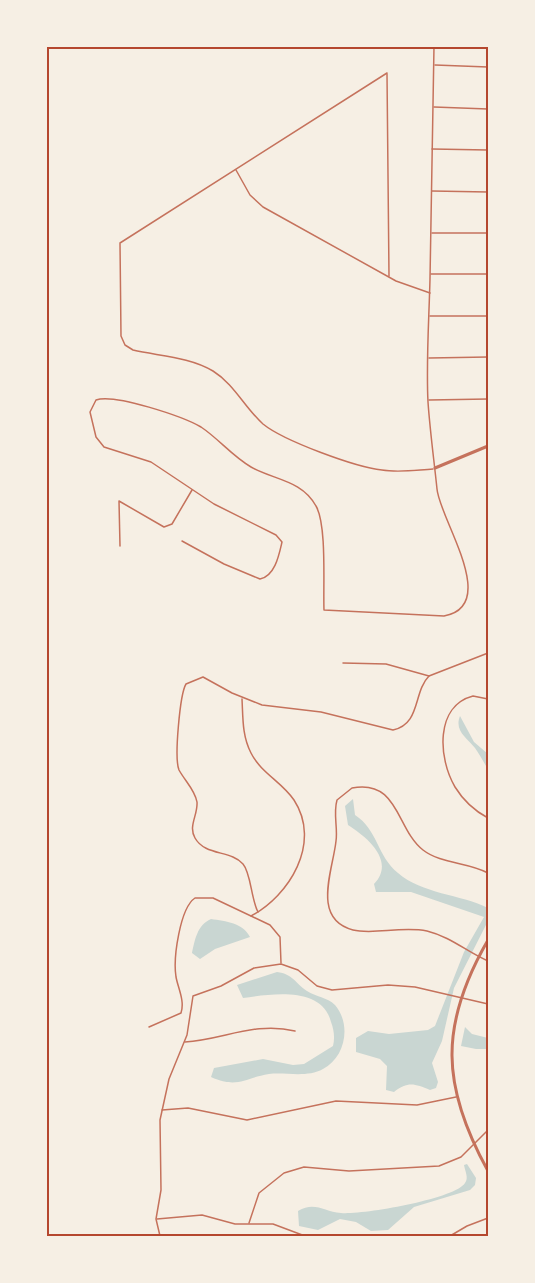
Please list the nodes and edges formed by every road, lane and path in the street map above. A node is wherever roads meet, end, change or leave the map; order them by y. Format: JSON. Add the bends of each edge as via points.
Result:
{"nodes":[{"id":1,"x":434,"y":46,"type":"edge"},
{"id":2,"x":434,"y":65,"type":"junction"},
{"id":3,"x":489,"y":67,"type":"edge"},
{"id":4,"x":433,"y":107,"type":"junction"},
{"id":5,"x":489,"y":109,"type":"edge"},
{"id":6,"x":432,"y":149,"type":"junction"},
{"id":7,"x":489,"y":150,"type":"edge"},
{"id":8,"x":235,"y":170,"type":"junction"},
{"id":9,"x":432,"y":191,"type":"junction"},
{"id":10,"x":489,"y":192,"type":"edge"},
{"id":11,"x":431,"y":232,"type":"junction"},
{"id":12,"x":489,"y":233,"type":"edge"},
{"id":13,"x":430,"y":274,"type":"junction"},
{"id":14,"x":489,"y":274,"type":"edge"},
{"id":15,"x":389,"y":277,"type":"junction"},
{"id":16,"x":430,"y":293,"type":"junction"},
{"id":17,"x":429,"y":316,"type":"junction"},
{"id":18,"x":489,"y":316,"type":"edge"},
{"id":19,"x":489,"y":357,"type":"edge"},
{"id":20,"x":429,"y":358,"type":"junction"},
{"id":21,"x":489,"y":399,"type":"edge"},
{"id":22,"x":428,"y":400,"type":"junction"},
{"id":23,"x":489,"y":446,"type":"edge"},
{"id":24,"x":435,"y":468,"type":"junction"},
{"id":25,"x":192,"y":490,"type":"junction"},
{"id":26,"x":182,"y":541,"type":"dead end"},
{"id":27,"x":120,"y":546,"type":"dead end"},
{"id":28,"x":489,"y":653,"type":"edge"},
{"id":29,"x":343,"y":663,"type":"dead end"},
{"id":30,"x":429,"y":676,"type":"junction"},
{"id":31,"x":242,"y":698,"type":"junction"},
{"id":32,"x":489,"y":699,"type":"edge"},
{"id":33,"x":489,"y":818,"type":"edge"},
{"id":34,"x":489,"y":873,"type":"edge"},
{"id":35,"x":258,"y":912,"type":"junction"},
{"id":36,"x":251,"y":916,"type":"junction"},
{"id":37,"x":489,"y":940,"type":"edge"},
{"id":38,"x":479,"y":957,"type":"junction"},
{"id":39,"x":489,"y":961,"type":"edge"},
{"id":40,"x":281,"y":964,"type":"junction"},
{"id":41,"x":462,"y":996,"type":"junction"},
{"id":42,"x":489,"y":1004,"type":"edge"},
{"id":43,"x":149,"y":1027,"type":"dead end"},
{"id":44,"x":295,"y":1031,"type":"dead end"},
{"id":45,"x":184,"y":1042,"type":"junction"},
{"id":46,"x":456,"y":1097,"type":"junction"},
{"id":47,"x":161,"y":1110,"type":"junction"},
{"id":48,"x":489,"y":1130,"type":"edge"},
{"id":49,"x":474,"y":1144,"type":"junction"},
{"id":50,"x":489,"y":1171,"type":"edge"},
{"id":51,"x":489,"y":1218,"type":"edge"},
{"id":52,"x":156,"y":1219,"type":"junction"},
{"id":53,"x":249,"y":1223,"type":"junction"},
{"id":54,"x":160,"y":1236,"type":"edge"},
{"id":55,"x":304,"y":1236,"type":"edge"},
{"id":56,"x":450,"y":1236,"type":"edge"}],
"edges":[{"from":1,"to":2,"type":"lane"},
{"from":2,"to":3,"type":"lane"},
{"from":2,"to":4,"type":"lane"},
{"from":4,"to":5,"type":"lane"},
{"from":4,"to":6,"type":"lane"},
{"from":6,"to":7,"type":"lane"},
{"from":6,"to":9,"type":"lane"},
{"from":8,"to":15,"type":"lane","via":[[250,195],[263,207]]},
{"from":8,"to":15,"type":"lane","via":[[387,73]]},
{"from":8,"to":24,"type":"lane","via":[[120,243],[120,331],[125,345],[212,371],[228,383],[260,421],[283,436],[374,469]]},
{"from":9,"to":10,"type":"lane"},
{"from":9,"to":11,"type":"lane"},
{"from":11,"to":12,"type":"lane"},
{"from":11,"to":13,"type":"lane"},
{"from":13,"to":14,"type":"lane"},
{"from":13,"to":16,"type":"lane"},
{"from":15,"to":16,"type":"lane"},
{"from":16,"to":17,"type":"lane"},
{"from":17,"to":18,"type":"lane"},
{"from":17,"to":20,"type":"lane"},
{"from":19,"to":20,"type":"lane"},
{"from":20,"to":22,"type":"lane"},
{"from":21,"to":22,"type":"lane"},
{"from":22,"to":24,"type":"lane"},
{"from":23,"to":24,"type":"street"},
{"from":24,"to":25,"type":"lane","via":[[438,501],[466,573],[468,593],[463,606],[444,616],[324,610],[322,519],[310,496],[289,481],[245,464],[210,433],[186,419],[110,398],[96,400],[90,412],[96,437],[104,447],[151,462]]},
{"from":25,"to":26,"type":"lane","via":[[276,534],[281,547],[270,575],[260,579]]},
{"from":25,"to":27,"type":"lane","via":[[172,524],[164,527],[119,501]]},
{"from":28,"to":30,"type":"lane"},
{"from":29,"to":30,"type":"lane","via":[[386,664]]},
{"from":30,"to":31,"type":"lane","via":[[410,720],[393,730]]},
{"from":31,"to":35,"type":"lane","via":[[249,751],[291,797],[303,825],[301,855],[294,874],[277,899]]},
{"from":31,"to":35,"type":"lane","via":[[209,679],[191,680],[182,695],[176,753],[180,771],[196,800],[192,822],[195,837],[205,848],[243,864]]},
{"from":32,"to":33,"type":"lane","via":[[473,696],[455,705],[446,723],[443,748],[454,786],[470,806]]},
{"from":34,"to":38,"type":"lane","via":[[424,851],[385,794],[365,787],[346,791],[336,807],[336,844],[327,891],[338,922],[355,930],[402,928],[428,932],[454,940]]},
{"from":35,"to":36,"type":"lane"},
{"from":36,"to":40,"type":"lane","via":[[276,931],[282,945]]},
{"from":36,"to":43,"type":"lane","via":[[207,896],[190,901],[183,911],[175,968],[181,1013]]},
{"from":37,"to":38,"type":"street"},
{"from":38,"to":39,"type":"lane"},
{"from":38,"to":41,"type":"street"},
{"from":40,"to":41,"type":"lane","via":[[298,970],[317,986],[332,990],[401,986]]},
{"from":40,"to":45,"type":"lane","via":[[247,971],[193,996]]},
{"from":41,"to":42,"type":"lane"},
{"from":41,"to":46,"type":"street","via":[[452,1049]]},
{"from":44,"to":45,"type":"lane","via":[[255,1028]]},
{"from":45,"to":47,"type":"lane"},
{"from":46,"to":47,"type":"lane","via":[[417,1105],[336,1101],[247,1120],[188,1108]]},
{"from":46,"to":49,"type":"street"},
{"from":47,"to":52,"type":"lane","via":[[161,1190]]},
{"from":48,"to":49,"type":"lane"},
{"from":49,"to":50,"type":"street"},
{"from":49,"to":53,"type":"lane","via":[[461,1157],[439,1166],[360,1171],[294,1169],[266,1185],[254,1202]]},
{"from":51,"to":56,"type":"lane"},
{"from":52,"to":53,"type":"lane","via":[[199,1215],[230,1224]]},
{"from":52,"to":54,"type":"lane"},
{"from":53,"to":55,"type":"lane","via":[[281,1226]]}]}
